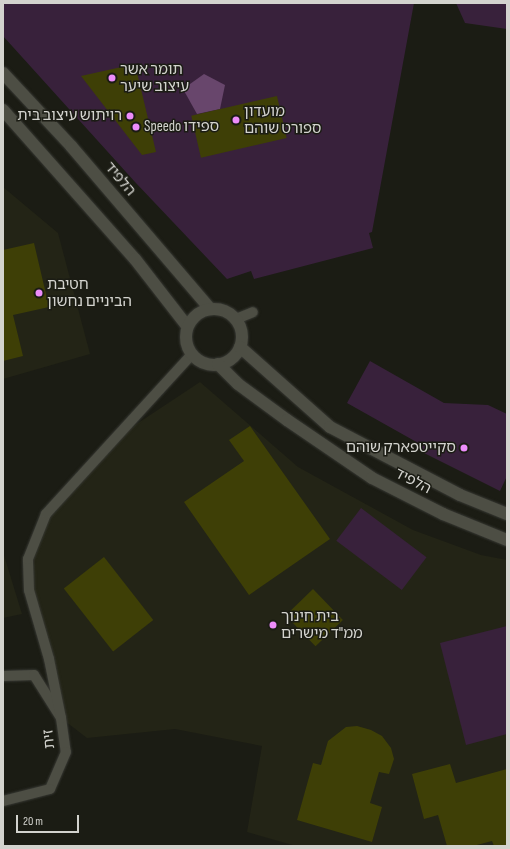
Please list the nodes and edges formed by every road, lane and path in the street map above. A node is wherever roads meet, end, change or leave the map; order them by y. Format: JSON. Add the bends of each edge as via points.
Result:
{"nodes":[{"id":1,"x":3,"y":73,"type":"edge"},
{"id":2,"x":3,"y":110,"type":"edge"},
{"id":3,"x":210,"y":309,"type":"junction"},
{"id":4,"x":253,"y":312,"type":"dead end"},
{"id":5,"x":236,"y":319,"type":"junction"},
{"id":6,"x":187,"y":326,"type":"junction"},
{"id":7,"x":240,"y":347,"type":"junction"},
{"id":8,"x":192,"y":354,"type":"junction"},
{"id":9,"x":218,"y":364,"type":"junction"},
{"id":10,"x":507,"y":514,"type":"edge"},
{"id":11,"x":507,"y":540,"type":"edge"},
{"id":12,"x":3,"y":676,"type":"edge"},
{"id":13,"x":61,"y":718,"type":"junction"},
{"id":14,"x":3,"y":801,"type":"edge"}],
"edges":[{"from":1,"to":3,"type":"street","name":"הלפיד","via":[[71,146]]},
{"from":2,"to":6,"type":"street","via":[[135,259]]},
{"from":3,"to":5,"type":"street","via":[[220,309]]},
{"from":3,"to":6,"type":"street","via":[[200,312]]},
{"from":4,"to":5,"type":"lane"},
{"from":5,"to":7,"type":"street","via":[[242,337]]},
{"from":6,"to":8,"type":"street","via":[[185,336]]},
{"from":7,"to":9,"type":"street","via":[[235,355]]},
{"from":7,"to":10,"type":"street","name":"הלפיד","via":[[330,427],[460,496]]},
{"from":8,"to":9,"type":"street","via":[[208,364]]},
{"from":8,"to":13,"type":"lane","via":[[46,514],[28,560],[29,590],[49,659]]},
{"from":9,"to":11,"type":"street","name":"הלפיד","via":[[238,384],[372,478],[443,514]]},
{"from":12,"to":13,"type":"lane","name":"זית","via":[[34,675]]},
{"from":13,"to":14,"type":"lane","name":"זית","via":[[66,752],[50,789]]}]}
